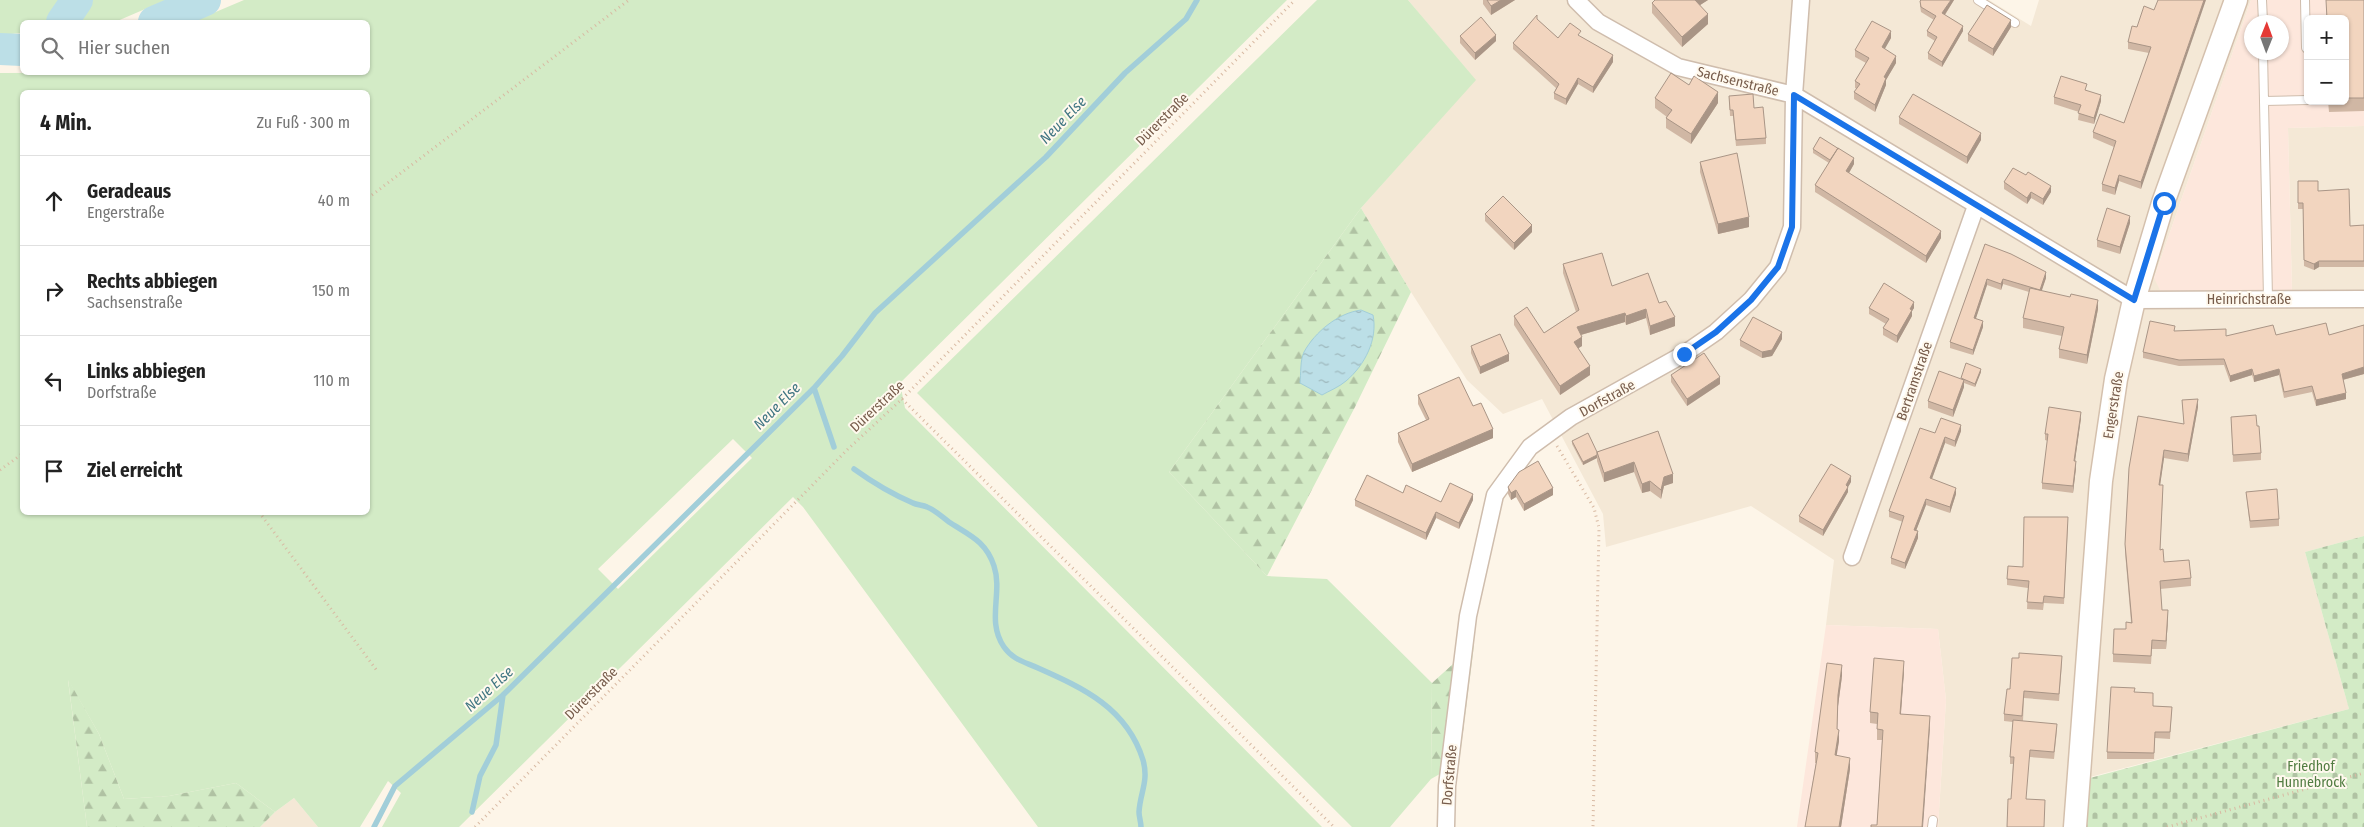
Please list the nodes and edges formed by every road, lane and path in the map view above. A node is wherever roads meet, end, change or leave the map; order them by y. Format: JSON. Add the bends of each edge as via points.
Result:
{"nodes":[{"id":1,"x":629,"y":0,"type":"edge"},
{"id":2,"x":1295,"y":0,"type":"edge"},
{"id":3,"x":1576,"y":0,"type":"edge"},
{"id":4,"x":1801,"y":0,"type":"edge"},
{"id":5,"x":1978,"y":0,"type":"edge"},
{"id":6,"x":2236,"y":0,"type":"edge"},
{"id":7,"x":2262,"y":0,"type":"edge"},
{"id":8,"x":2304,"y":0,"type":"edge"},
{"id":9,"x":2263,"y":15,"type":"edge"},
{"id":10,"x":2305,"y":15,"type":"edge"},
{"id":11,"x":2015,"y":23,"type":"dead end"},
{"id":12,"x":2264,"y":60,"type":"edge"},
{"id":13,"x":1794,"y":95,"type":"junction"},
{"id":14,"x":2304,"y":100,"type":"edge"},
{"id":15,"x":2264,"y":101,"type":"junction"},
{"id":16,"x":370,"y":196,"type":"edge"},
{"id":17,"x":1976,"y":206,"type":"junction"},
{"id":18,"x":2364,"y":298,"type":"edge"},
{"id":19,"x":2268,"y":299,"type":"junction"},
{"id":20,"x":2134,"y":300,"type":"junction"},
{"id":21,"x":902,"y":399,"type":"junction"},
{"id":22,"x":1549,"y":432,"type":"junction"},
{"id":23,"x":20,"y":455,"type":"edge"},
{"id":24,"x":0,"y":470,"type":"edge"},
{"id":25,"x":261,"y":515,"type":"edge"},
{"id":26,"x":1852,"y":557,"type":"dead end"},
{"id":27,"x":378,"y":672,"type":"dead end"},
{"id":28,"x":2364,"y":773,"type":"edge"},
{"id":29,"x":474,"y":827,"type":"edge"},
{"id":30,"x":1334,"y":827,"type":"edge"},
{"id":31,"x":1446,"y":827,"type":"edge"},
{"id":32,"x":1593,"y":827,"type":"edge"},
{"id":33,"x":2075,"y":827,"type":"edge"},
{"id":34,"x":2167,"y":827,"type":"edge"}],
"edges":[{"from":1,"to":16,"type":"path"},
{"from":2,"to":21,"type":"path","name":"Dürerstraße"},
{"from":3,"to":13,"type":"street","name":"Sachsenstraße","via":[[1598,22],[1678,66]]},
{"from":4,"to":13,"type":"street","name":"Dorfstraße"},
{"from":5,"to":11,"type":"lane"},
{"from":6,"to":20,"type":"main road","name":"Engerstraße","via":[[2164,203]]},
{"from":7,"to":9,"type":"lane"},
{"from":8,"to":10,"type":"lane"},
{"from":12,"to":15,"type":"lane"},
{"from":13,"to":17,"type":"street","name":"Sachsenstraße"},
{"from":13,"to":22,"type":"street","name":"Dorfstraße","via":[[1792,227],[1778,267],[1751,300],[1716,332]]},
{"from":14,"to":15,"type":"lane"},
{"from":15,"to":19,"type":"lane"},
{"from":17,"to":20,"type":"street","name":"Sachsenstraße"},
{"from":17,"to":26,"type":"street","name":"Bertramstraße"},
{"from":18,"to":19,"type":"street","name":"Heinrichstraße"},
{"from":19,"to":20,"type":"street","name":"Heinrichstraße"},
{"from":20,"to":33,"type":"main road","name":"Engerstraße","via":[[2116,379],[2100,481]]},
{"from":21,"to":29,"type":"path","name":"Dürerstraße","via":[[848,449]]},
{"from":21,"to":30,"type":"path"},
{"from":22,"to":31,"type":"street","name":"Dorfstraße","via":[[1530,447],[1495,495],[1468,616],[1447,786]]},
{"from":22,"to":32,"type":"path","via":[[1594,508],[1599,528]]},
{"from":23,"to":24,"type":"path"},
{"from":25,"to":27,"type":"path"},
{"from":28,"to":34,"type":"path"}]}
